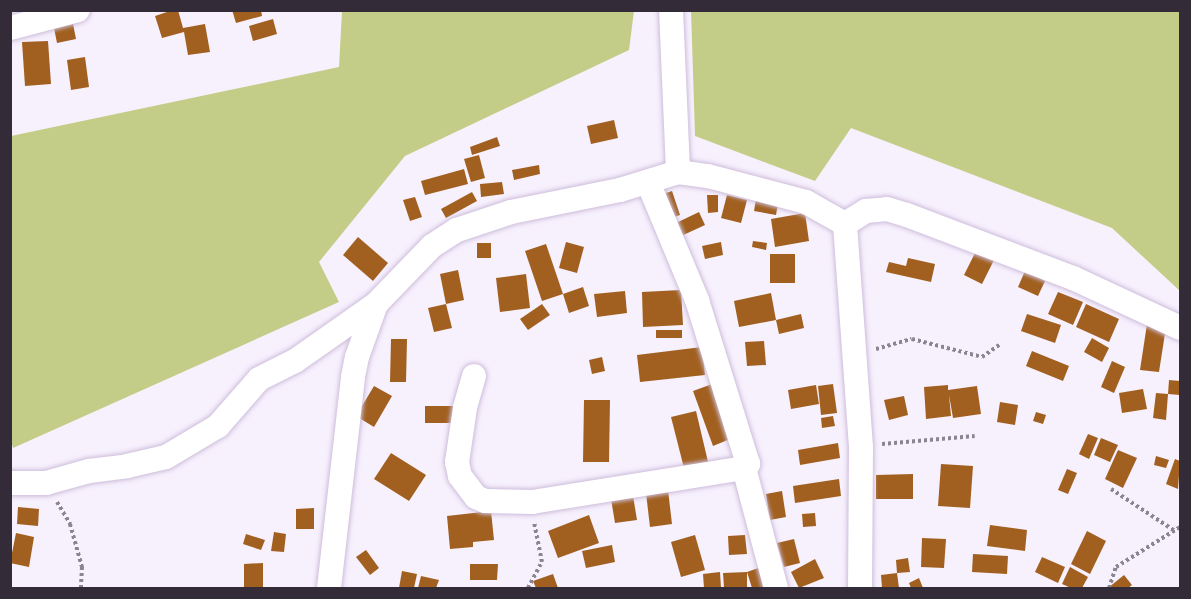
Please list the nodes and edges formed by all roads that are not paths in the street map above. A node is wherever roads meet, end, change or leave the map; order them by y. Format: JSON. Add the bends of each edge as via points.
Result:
{"nodes":[{"id":1,"x":78,"y":10,"type":"edge"},
{"id":2,"x":671,"y":10,"type":"edge"},
{"id":3,"x":10,"y":28,"type":"edge"},
{"id":4,"x":678,"y":172,"type":"junction"},
{"id":5,"x":648,"y":182,"type":"junction"},
{"id":6,"x":845,"y":224,"type":"junction"},
{"id":7,"x":376,"y":304,"type":"junction"},
{"id":8,"x":1180,"y":328,"type":"edge"},
{"id":9,"x":474,"y":376,"type":"dead end"},
{"id":10,"x":744,"y":468,"type":"junction"},
{"id":11,"x":10,"y":483,"type":"edge"},
{"id":12,"x":329,"y":588,"type":"edge"},
{"id":13,"x":776,"y":588,"type":"edge"},
{"id":14,"x":860,"y":588,"type":"edge"}],
"edges":[{"from":1,"to":3,"type":"street"},
{"from":2,"to":4,"type":"street"},
{"from":4,"to":5,"type":"street"},
{"from":4,"to":6,"type":"street","via":[[806,201]]},
{"from":5,"to":7,"type":"street","via":[[511,212],[457,230],[432,246]]},
{"from":5,"to":10,"type":"street","via":[[697,300],[749,461]]},
{"from":6,"to":8,"type":"street","via":[[866,211],[888,209],[908,215],[1073,278]]},
{"from":6,"to":14,"type":"street","via":[[861,447]]},
{"from":7,"to":11,"type":"street","via":[[295,362],[259,380],[218,426],[166,457],[46,483]]},
{"from":7,"to":12,"type":"street","via":[[353,377]]},
{"from":9,"to":10,"type":"street","via":[[457,462],[460,476],[476,497],[485,501],[532,502]]},
{"from":10,"to":13,"type":"street"}]}
